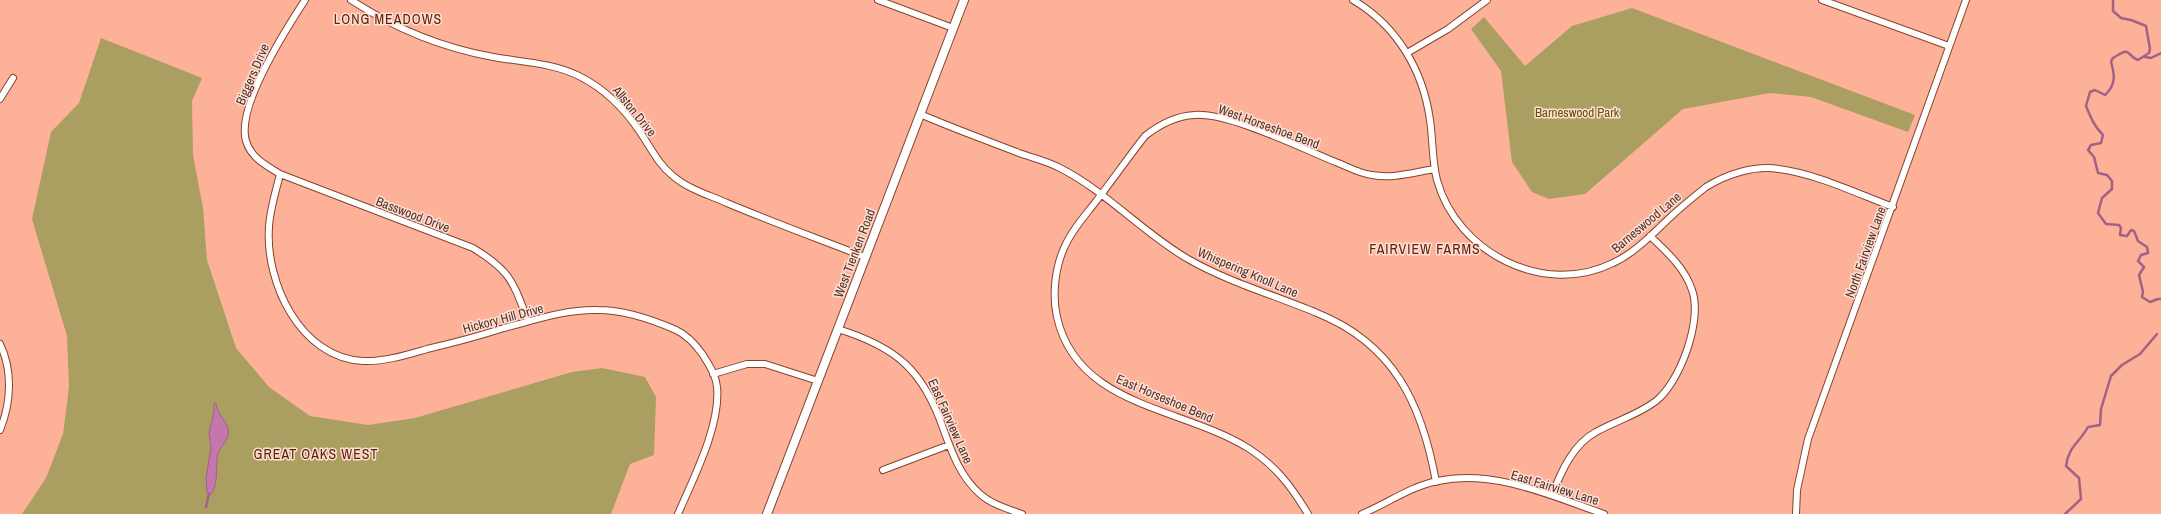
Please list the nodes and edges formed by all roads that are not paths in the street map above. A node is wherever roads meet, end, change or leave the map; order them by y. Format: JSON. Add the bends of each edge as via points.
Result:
{"nodes":[{"id":1,"x":305,"y":0,"type":"edge"},
{"id":2,"x":351,"y":0,"type":"edge"},
{"id":3,"x":878,"y":0,"type":"edge"},
{"id":4,"x":964,"y":0,"type":"edge"},
{"id":5,"x":1353,"y":0,"type":"edge"},
{"id":6,"x":1487,"y":0,"type":"edge"},
{"id":7,"x":1822,"y":0,"type":"edge"},
{"id":8,"x":1966,"y":0,"type":"edge"},
{"id":9,"x":953,"y":28,"type":"junction"},
{"id":10,"x":1949,"y":46,"type":"junction"},
{"id":11,"x":1407,"y":53,"type":"junction"},
{"id":12,"x":13,"y":78,"type":"dead end"},
{"id":13,"x":0,"y":99,"type":"edge"},
{"id":14,"x":920,"y":114,"type":"junction"},
{"id":15,"x":259,"y":161,"type":"joint"},
{"id":16,"x":1435,"y":169,"type":"junction"},
{"id":17,"x":280,"y":174,"type":"junction"},
{"id":18,"x":1101,"y":194,"type":"junction"},
{"id":19,"x":1893,"y":207,"type":"junction"},
{"id":20,"x":1650,"y":236,"type":"junction"},
{"id":21,"x":865,"y":257,"type":"junction"},
{"id":22,"x":528,"y":322,"type":"junction"},
{"id":23,"x":838,"y":329,"type":"junction"},
{"id":24,"x":0,"y":344,"type":"edge"},
{"id":25,"x":713,"y":374,"type":"junction"},
{"id":26,"x":818,"y":381,"type":"junction"},
{"id":27,"x":0,"y":430,"type":"edge"},
{"id":28,"x":949,"y":445,"type":"junction"},
{"id":29,"x":883,"y":470,"type":"dead end"},
{"id":30,"x":1436,"y":482,"type":"junction"},
{"id":31,"x":1552,"y":496,"type":"junction"},
{"id":32,"x":678,"y":514,"type":"edge"},
{"id":33,"x":767,"y":514,"type":"edge"},
{"id":34,"x":1022,"y":514,"type":"edge"},
{"id":35,"x":1308,"y":514,"type":"edge"},
{"id":36,"x":1362,"y":514,"type":"edge"},
{"id":37,"x":1604,"y":514,"type":"edge"},
{"id":38,"x":1796,"y":514,"type":"edge"}],
"edges":[{"from":1,"to":15,"type":"street","name":"Biggers Drive","via":[[265,66],[244,126],[246,141]]},
{"from":2,"to":21,"type":"street","name":"Allston Drive","via":[[394,24],[442,45],[576,74],[609,94],[640,132],[663,167],[682,183]]},
{"from":3,"to":9,"type":"street"},
{"from":4,"to":9,"type":"street","name":"West Tienken Road"},
{"from":5,"to":11,"type":"street","name":"Barneswood Lane","via":[[1388,27],[1402,42]]},
{"from":6,"to":11,"type":"street","via":[[1448,29]]},
{"from":7,"to":10,"type":"street"},
{"from":8,"to":10,"type":"street","name":"North Fairview Lane"},
{"from":9,"to":14,"type":"street","name":"West Tienken Road"},
{"from":10,"to":19,"type":"street","name":"North Fairview Lane"},
{"from":11,"to":16,"type":"street","name":"Barneswood Lane","via":[[1427,99]]},
{"from":12,"to":13,"type":"street"},
{"from":14,"to":18,"type":"street","name":"Whispering Knoll Lane","via":[[1060,167]]},
{"from":14,"to":21,"type":"street","name":"West Tienken Road"},
{"from":15,"to":17,"type":"street","name":"Basswood Drive"},
{"from":16,"to":18,"type":"street","name":"West Horseshoe Bend","via":[[1399,175],[1371,175],[1251,128],[1215,116],[1195,115],[1177,118],[1145,136]]},
{"from":16,"to":20,"type":"street","name":"Barneswood Lane","via":[[1445,200],[1463,229],[1488,252],[1505,262],[1528,270],[1561,275],[1584,274],[1598,270],[1628,254]]},
{"from":17,"to":22,"type":"street","name":"Basswood Drive","via":[[473,248],[490,258],[507,273]]},
{"from":17,"to":22,"type":"street","name":"Hickory Hill Drive","via":[[269,227],[272,269],[292,315],[304,333],[320,347],[361,362],[380,361]]},
{"from":18,"to":30,"type":"street","name":"Whispering Knoll Lane","via":[[1187,259],[1223,277],[1319,313],[1341,324],[1368,343],[1404,384],[1415,404],[1424,428]]},
{"from":18,"to":35,"type":"street","name":"East Horseshoe Bend","via":[[1073,230],[1059,262],[1054,292],[1060,330],[1073,357],[1085,371],[1122,395],[1218,432],[1247,447],[1284,477]]},
{"from":19,"to":20,"type":"street","name":"Barneswood Lane","via":[[1806,175],[1779,168],[1760,169],[1720,178]]},
{"from":19,"to":38,"type":"street","name":"North Fairview Lane","via":[[1808,439],[1797,490]]},
{"from":20,"to":31,"type":"street","via":[[1673,258],[1692,290],[1695,307],[1693,327],[1684,358],[1670,386],[1656,401],[1595,432],[1581,444],[1572,454]]},
{"from":21,"to":23,"type":"street","name":"West Tienken Road"},
{"from":22,"to":25,"type":"street","name":"Hickory Hill Drive","via":[[570,312],[598,310],[618,311],[652,319],[683,333],[697,347]]},
{"from":23,"to":26,"type":"street","name":"West Tienken Road"},
{"from":23,"to":28,"type":"street","name":"East Fairview Lane","via":[[884,347],[919,377],[932,399]]},
{"from":24,"to":27,"type":"street","via":[[9,377],[7,404]]},
{"from":25,"to":26,"type":"street","via":[[747,364],[765,364]]},
{"from":25,"to":32,"type":"street","name":"Hickory Hill Drive","via":[[717,385],[716,416]]},
{"from":26,"to":33,"type":"street","name":"West Tienken Road"},
{"from":28,"to":29,"type":"street"},
{"from":28,"to":34,"type":"street","name":"East Fairview Lane","via":[[960,470],[982,496]]},
{"from":30,"to":31,"type":"street","name":"East Fairview Lane","via":[[1459,478],[1489,480],[1522,486]]},
{"from":30,"to":36,"type":"street","name":"East Fairview Lane","via":[[1411,490]]},
{"from":31,"to":37,"type":"street","name":"East Fairview Lane"}]}
